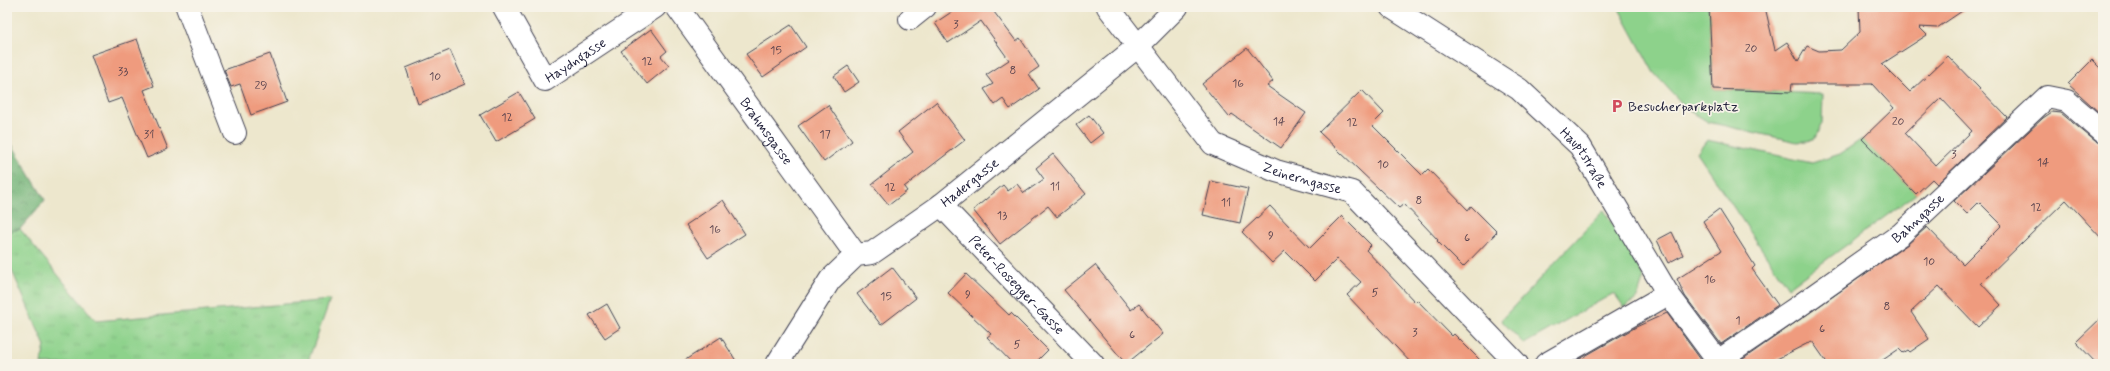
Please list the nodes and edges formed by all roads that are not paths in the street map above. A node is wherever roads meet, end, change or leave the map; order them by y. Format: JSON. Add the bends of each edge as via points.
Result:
{"nodes":[{"id":1,"x":187,"y":7,"type":"edge"},
{"id":2,"x":504,"y":7,"type":"edge"},
{"id":3,"x":655,"y":7,"type":"edge"},
{"id":4,"x":677,"y":7,"type":"edge"},
{"id":5,"x":1108,"y":7,"type":"edge"},
{"id":6,"x":1177,"y":7,"type":"edge"},
{"id":7,"x":1391,"y":7,"type":"edge"},
{"id":8,"x":1137,"y":47,"type":"junction"},
{"id":9,"x":2103,"y":132,"type":"edge"},
{"id":10,"x":235,"y":133,"type":"dead end"},
{"id":11,"x":941,"y":205,"type":"junction"},
{"id":12,"x":856,"y":255,"type":"junction"},
{"id":13,"x":1668,"y":294,"type":"junction"},
{"id":14,"x":1719,"y":362,"type":"edge"},
{"id":15,"x":777,"y":364,"type":"edge"},
{"id":16,"x":1093,"y":364,"type":"edge"},
{"id":17,"x":1517,"y":364,"type":"edge"},
{"id":18,"x":1546,"y":364,"type":"edge"}],
"edges":[{"from":1,"to":10,"type":"street"},
{"from":2,"to":3,"type":"street","name":"Haydngasse","via":[[545,80]]},
{"from":4,"to":12,"type":"street","name":"Brahmsgasse"},
{"from":5,"to":8,"type":"street","name":"Zeinerngasse"},
{"from":6,"to":8,"type":"street","name":"Hadergasse"},
{"from":7,"to":13,"type":"street","name":"Hauptstraße","via":[[1519,89],[1580,146]]},
{"from":8,"to":11,"type":"street","name":"Hadergasse"},
{"from":8,"to":17,"type":"street","name":"Zeinerngasse","via":[[1212,144],[1276,171],[1352,192]]},
{"from":9,"to":14,"type":"street","name":"Bahngasse","via":[[2067,101],[2047,97],[1901,234]]},
{"from":11,"to":12,"type":"street","name":"Hadergasse","via":[[872,253]]},
{"from":11,"to":16,"type":"street","name":"Peter-Rosegger-Gasse"},
{"from":12,"to":15,"type":"street","via":[[830,280]]},
{"from":13,"to":14,"type":"street","name":"Hauptstraße"},
{"from":13,"to":18,"type":"street"}]}
